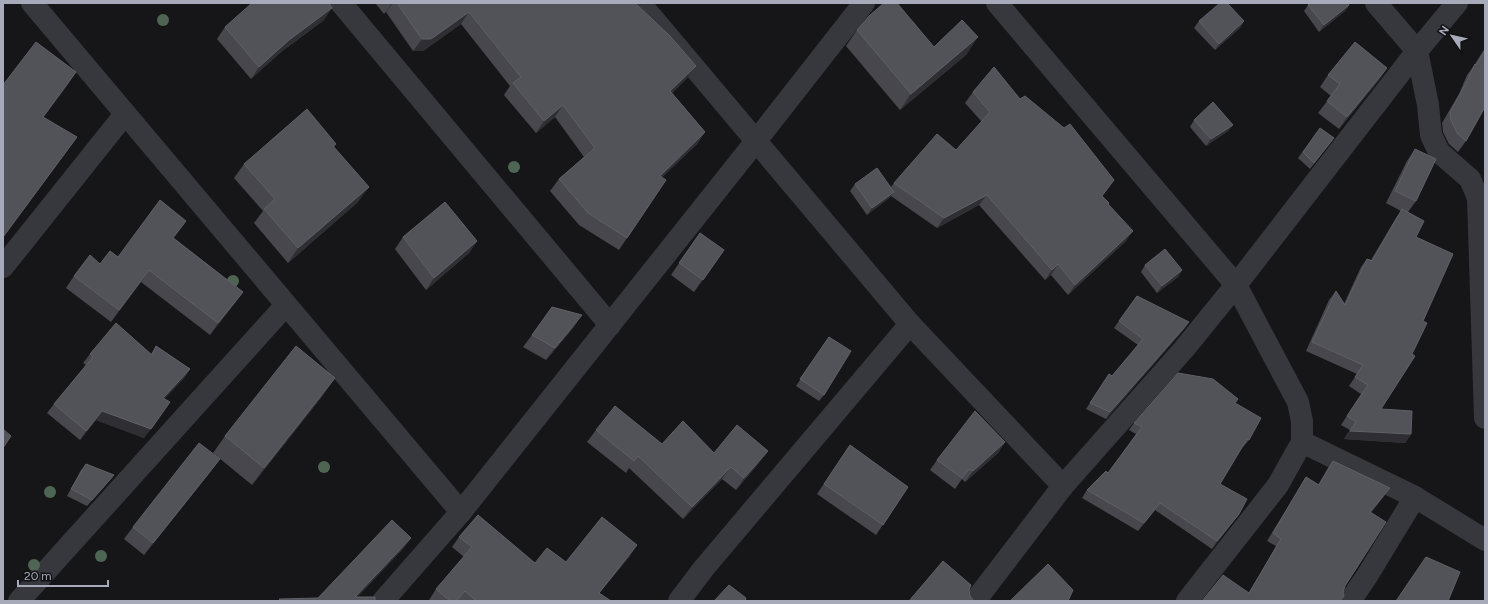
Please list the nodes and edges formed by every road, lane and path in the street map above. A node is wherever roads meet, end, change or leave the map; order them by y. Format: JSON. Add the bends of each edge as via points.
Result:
{"nodes":[{"id":1,"x":32,"y":3,"type":"edge"},
{"id":2,"x":341,"y":3,"type":"edge"},
{"id":3,"x":640,"y":3,"type":"edge"},
{"id":4,"x":864,"y":3,"type":"edge"},
{"id":5,"x":997,"y":3,"type":"edge"},
{"id":6,"x":1376,"y":3,"type":"edge"},
{"id":7,"x":1457,"y":3,"type":"edge"},
{"id":8,"x":1417,"y":51,"type":"junction"},
{"id":9,"x":125,"y":114,"type":"junction"},
{"id":10,"x":756,"y":141,"type":"junction"},
{"id":11,"x":3,"y":267,"type":"edge"},
{"id":12,"x":1236,"y":285,"type":"junction"},
{"id":13,"x":286,"y":305,"type":"junction"},
{"id":14,"x":910,"y":324,"type":"junction"},
{"id":15,"x":610,"y":325,"type":"junction"},
{"id":16,"x":1485,"y":418,"type":"edge"},
{"id":17,"x":1302,"y":442,"type":"junction"},
{"id":18,"x":1064,"y":486,"type":"junction"},
{"id":19,"x":1415,"y":497,"type":"junction"},
{"id":20,"x":460,"y":512,"type":"junction"},
{"id":21,"x":1485,"y":540,"type":"edge"},
{"id":22,"x":982,"y":598,"type":"edge"},
{"id":23,"x":3,"y":599,"type":"edge"},
{"id":24,"x":13,"y":601,"type":"edge"},
{"id":25,"x":19,"y":601,"type":"edge"},
{"id":26,"x":384,"y":601,"type":"edge"},
{"id":27,"x":679,"y":601,"type":"edge"},
{"id":28,"x":1188,"y":601,"type":"edge"},
{"id":29,"x":1350,"y":601,"type":"edge"}],
"edges":[{"from":1,"to":9,"type":"street"},
{"from":2,"to":15,"type":"street"},
{"from":3,"to":10,"type":"street"},
{"from":4,"to":10,"type":"street"},
{"from":5,"to":12,"type":"street"},
{"from":6,"to":8,"type":"street"},
{"from":7,"to":8,"type":"street"},
{"from":8,"to":12,"type":"street"},
{"from":8,"to":16,"type":"street","via":[[1431,135],[1439,152],[1470,179],[1478,198]]},
{"from":9,"to":11,"type":"street"},
{"from":9,"to":13,"type":"street"},
{"from":10,"to":14,"type":"street"},
{"from":10,"to":15,"type":"street"},
{"from":12,"to":17,"type":"street","via":[[1298,402],[1302,420]]},
{"from":12,"to":18,"type":"street","via":[[1184,349]]},
{"from":13,"to":20,"type":"street"},
{"from":13,"to":25,"type":"street"},
{"from":14,"to":18,"type":"street"},
{"from":14,"to":27,"type":"street"},
{"from":15,"to":20,"type":"street"},
{"from":17,"to":19,"type":"street"},
{"from":17,"to":28,"type":"street","via":[[1278,485]]},
{"from":18,"to":22,"type":"street"},
{"from":19,"to":21,"type":"street"},
{"from":19,"to":29,"type":"street"},
{"from":20,"to":26,"type":"street"},
{"from":23,"to":24,"type":"street"}]}
